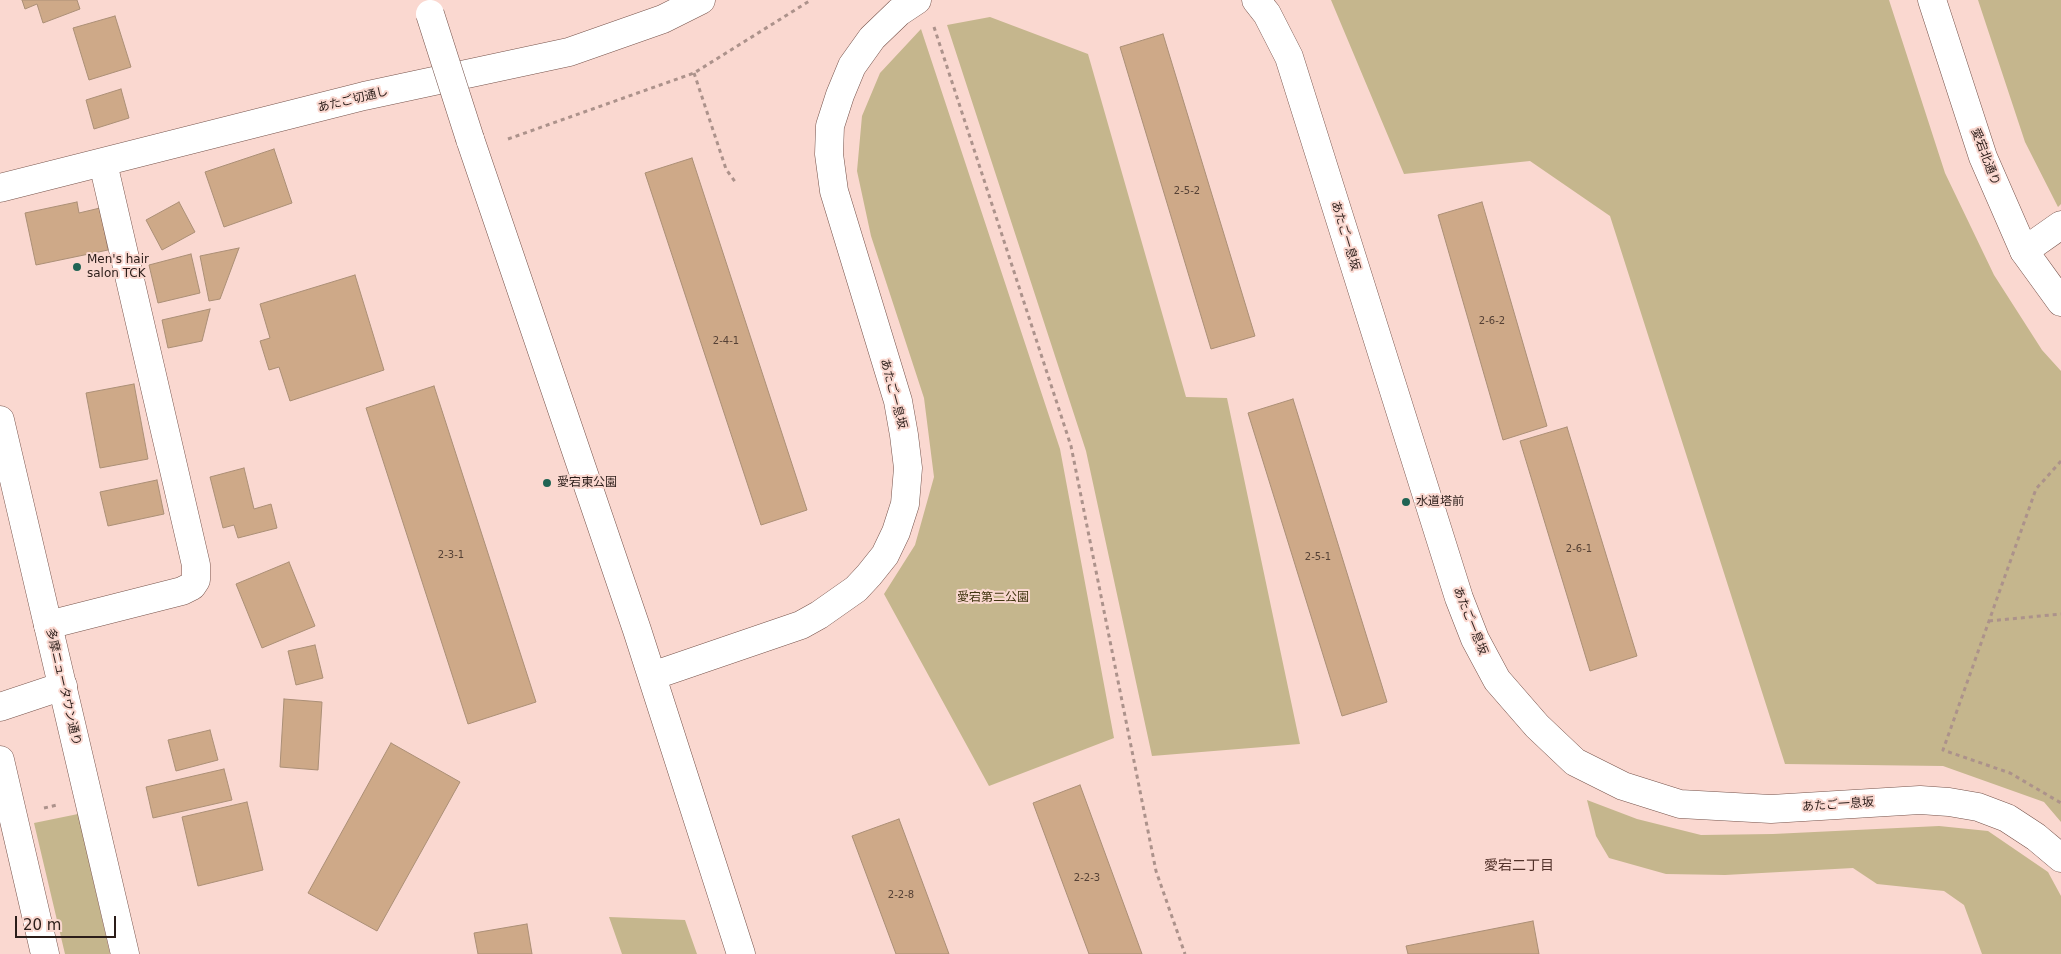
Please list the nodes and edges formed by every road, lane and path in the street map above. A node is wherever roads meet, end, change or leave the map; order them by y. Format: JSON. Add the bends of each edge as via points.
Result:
{"nodes":[{"id":1,"x":701,"y":0,"type":"edge"},
{"id":2,"x":811,"y":0,"type":"edge"},
{"id":3,"x":917,"y":0,"type":"edge"},
{"id":4,"x":1256,"y":0,"type":"edge"},
{"id":5,"x":1932,"y":0,"type":"edge"},
{"id":6,"x":428,"y":7,"type":"edge"},
{"id":7,"x":933,"y":25,"type":"dead end"},
{"id":8,"x":694,"y":73,"type":"junction"},
{"id":9,"x":508,"y":139,"type":"dead end"},
{"id":10,"x":102,"y":163,"type":"junction"},
{"id":11,"x":736,"y":183,"type":"dead end"},
{"id":12,"x":0,"y":188,"type":"edge"},
{"id":13,"x":2061,"y":225,"type":"edge"},
{"id":14,"x":2024,"y":251,"type":"junction"},
{"id":15,"x":2061,"y":302,"type":"edge"},
{"id":16,"x":0,"y":420,"type":"edge"},
{"id":17,"x":2061,"y":461,"type":"edge"},
{"id":18,"x":2061,"y":614,"type":"edge"},
{"id":19,"x":1989,"y":621,"type":"junction"},
{"id":20,"x":48,"y":625,"type":"junction"},
{"id":21,"x":652,"y":676,"type":"junction"},
{"id":22,"x":63,"y":686,"type":"junction"},
{"id":23,"x":0,"y":707,"type":"edge"},
{"id":24,"x":0,"y":760,"type":"edge"},
{"id":25,"x":64,"y":803,"type":"dead end"},
{"id":26,"x":2061,"y":803,"type":"edge"},
{"id":27,"x":41,"y":808,"type":"dead end"},
{"id":28,"x":2061,"y":858,"type":"edge"},
{"id":29,"x":46,"y":954,"type":"edge"},
{"id":30,"x":125,"y":954,"type":"edge"},
{"id":31,"x":740,"y":954,"type":"edge"},
{"id":32,"x":1185,"y":954,"type":"edge"}],
"edges":[{"from":1,"to":10,"type":"street","name":"あたご切通し","via":[[662,19],[569,52],[364,96]]},
{"from":2,"to":8,"type":"path"},
{"from":3,"to":21,"type":"street","name":"あたご一息坂","via":[[872,38],[852,66],[830,126],[829,154],[834,191],[898,401],[904,435],[908,468],[905,504],[896,532],[869,576],[819,615],[801,625]]},
{"from":4,"to":28,"type":"street","name":"あたご一息坂","via":[[1267,14],[1289,57],[1459,598],[1475,639],[1497,680],[1537,726],[1575,762],[1622,786],[1680,804],[1771,809],[1920,800],[1949,802],[1978,807],[2007,818]]},
{"from":5,"to":14,"type":"street","name":"愛宕北通り","via":[[1983,156]]},
{"from":6,"to":21,"type":"street","bridge":true},
{"from":7,"to":32,"type":"path","via":[[1071,446],[1156,871]]},
{"from":8,"to":9,"type":"path"},
{"from":8,"to":11,"type":"path","via":[[726,169]]},
{"from":10,"to":12,"type":"street","name":"あたご切通し"},
{"from":10,"to":20,"type":"street","via":[[196,565],[196,580],[182,591]]},
{"from":13,"to":14,"type":"street"},
{"from":14,"to":15,"type":"street","name":"愛宕北通り"},
{"from":16,"to":20,"type":"street","name":"多摩ニュータウン通り"},
{"from":17,"to":19,"type":"path","via":[[2036,489]]},
{"from":18,"to":19,"type":"path"},
{"from":19,"to":26,"type":"path","via":[[1943,750],[2010,773]]},
{"from":20,"to":22,"type":"street","name":"多摩ニュータウン通り"},
{"from":21,"to":31,"type":"street"},
{"from":22,"to":23,"type":"street"},
{"from":22,"to":30,"type":"street","name":"多摩ニュータウン通り"},
{"from":24,"to":29,"type":"street"},
{"from":25,"to":27,"type":"path"}]}
